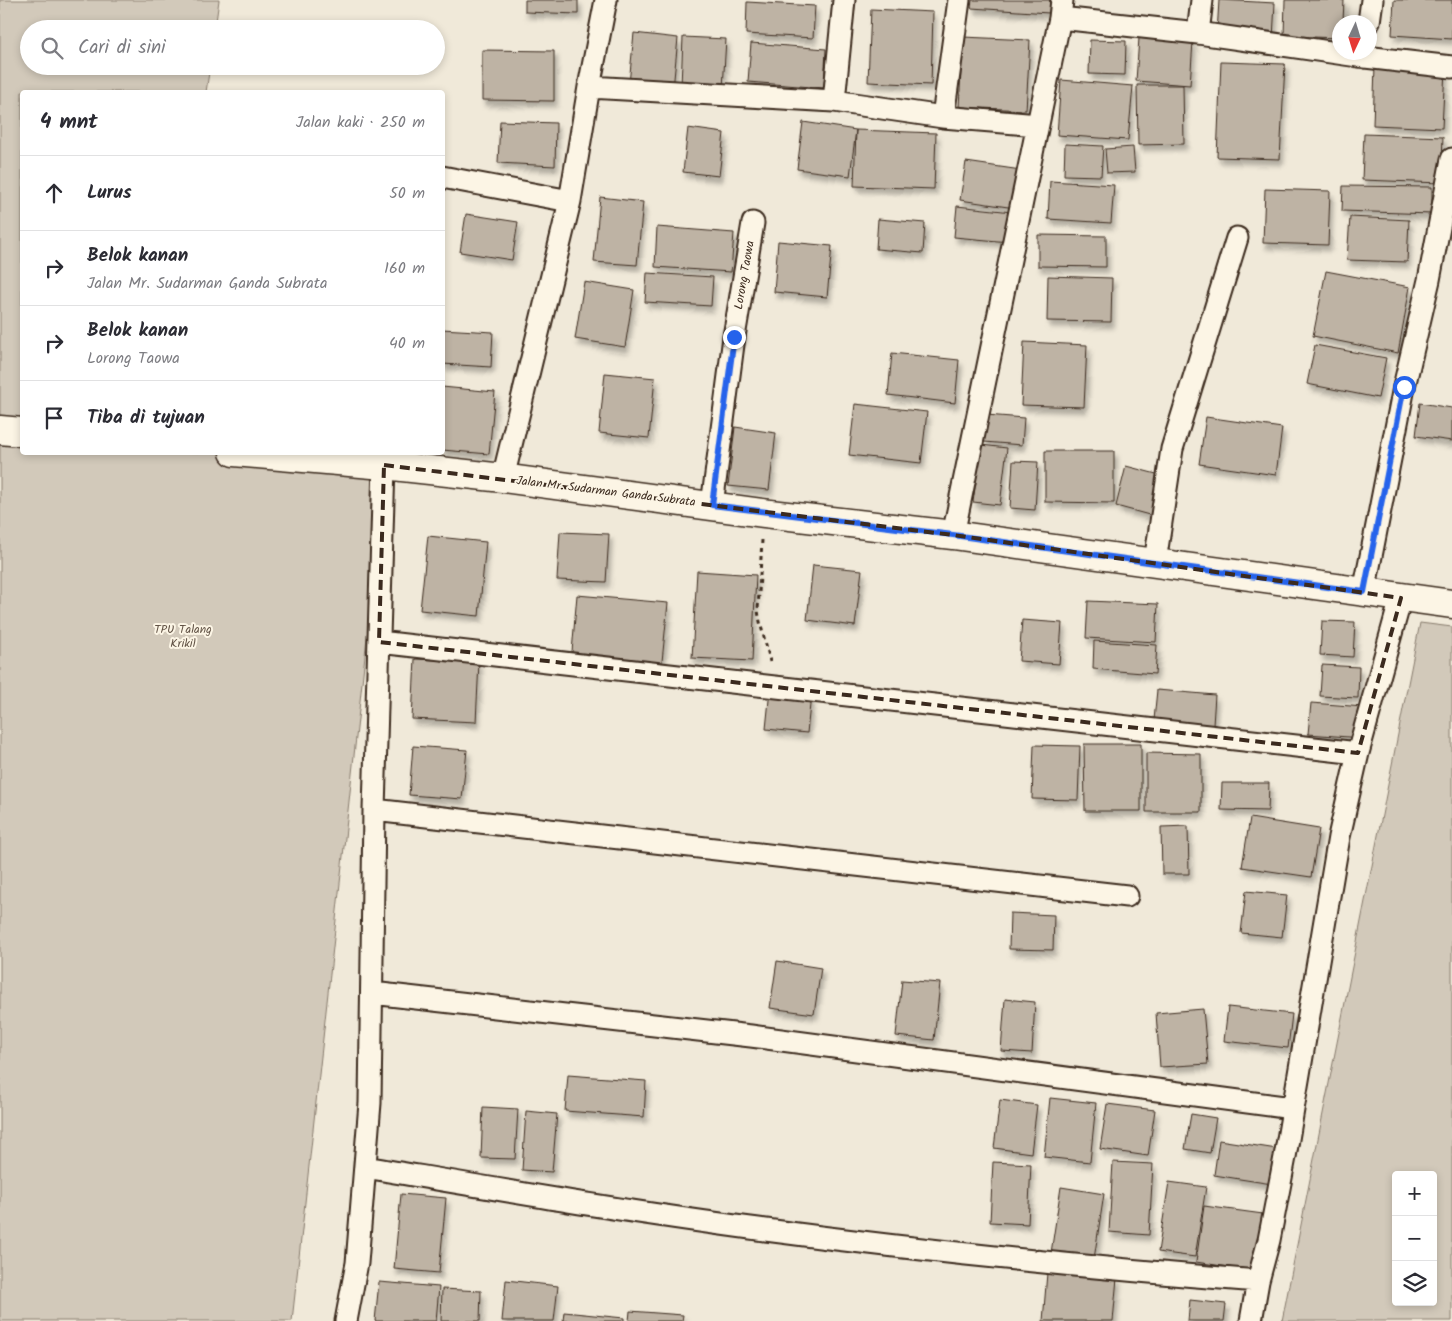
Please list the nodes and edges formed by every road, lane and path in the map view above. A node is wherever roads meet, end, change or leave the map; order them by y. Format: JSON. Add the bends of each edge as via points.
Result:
{"nodes":[{"id":1,"x":606,"y":0,"type":"edge"},
{"id":2,"x":844,"y":0,"type":"edge"},
{"id":3,"x":959,"y":0,"type":"edge"},
{"id":4,"x":1202,"y":0,"type":"edge"},
{"id":5,"x":1372,"y":0,"type":"edge"},
{"id":6,"x":1061,"y":9,"type":"edge"},
{"id":7,"x":1370,"y":15,"type":"edge"},
{"id":8,"x":1198,"y":33,"type":"junction"},
{"id":9,"x":1332,"y":51,"type":"edge"},
{"id":10,"x":1377,"y":57,"type":"edge"},
{"id":11,"x":1452,"y":67,"type":"edge"},
{"id":12,"x":589,"y":87,"type":"junction"},
{"id":13,"x":834,"y":102,"type":"junction"},
{"id":14,"x":944,"y":117,"type":"junction"},
{"id":15,"x":1038,"y":125,"type":"junction"},
{"id":16,"x":1452,"y":159,"type":"edge"},
{"id":17,"x":445,"y":178,"type":"edge"},
{"id":18,"x":570,"y":201,"type":"junction"},
{"id":19,"x":753,"y":223,"type":"dead end"},
{"id":20,"x":1237,"y":238,"type":"dead end"},
{"id":21,"x":0,"y":430,"type":"edge"},
{"id":22,"x":20,"y":432,"type":"edge"},
{"id":23,"x":292,"y":455,"type":"edge"},
{"id":24,"x":312,"y":456,"type":"edge"},
{"id":25,"x":384,"y":465,"type":"junction"},
{"id":26,"x":503,"y":478,"type":"junction"},
{"id":27,"x":712,"y":505,"type":"junction"},
{"id":28,"x":763,"y":513,"type":"junction"},
{"id":29,"x":953,"y":535,"type":"junction"},
{"id":30,"x":1155,"y":562,"type":"junction"},
{"id":31,"x":1364,"y":592,"type":"junction"},
{"id":32,"x":1401,"y":598,"type":"junction"},
{"id":33,"x":1452,"y":604,"type":"edge"},
{"id":34,"x":379,"y":642,"type":"junction"},
{"id":35,"x":768,"y":685,"type":"junction"},
{"id":36,"x":1358,"y":752,"type":"junction"},
{"id":37,"x":374,"y":810,"type":"junction"},
{"id":38,"x":1127,"y":896,"type":"dead end"},
{"id":39,"x":372,"y":993,"type":"junction"},
{"id":40,"x":1292,"y":1108,"type":"junction"},
{"id":41,"x":365,"y":1167,"type":"junction"},
{"id":42,"x":1258,"y":1282,"type":"junction"},
{"id":43,"x":346,"y":1321,"type":"edge"},
{"id":44,"x":1251,"y":1321,"type":"edge"}],
"edges":[{"from":1,"to":12,"type":"street"},
{"from":2,"to":13,"type":"street"},
{"from":3,"to":14,"type":"street"},
{"from":4,"to":8,"type":"street"},
{"from":5,"to":7,"type":"street"},
{"from":6,"to":8,"type":"street"},
{"from":6,"to":15,"type":"street"},
{"from":8,"to":9,"type":"street"},
{"from":10,"to":11,"type":"street"},
{"from":12,"to":13,"type":"street"},
{"from":12,"to":18,"type":"street"},
{"from":13,"to":14,"type":"street"},
{"from":14,"to":15,"type":"street"},
{"from":15,"to":29,"type":"street"},
{"from":16,"to":31,"type":"street"},
{"from":17,"to":18,"type":"street"},
{"from":18,"to":26,"type":"street"},
{"from":19,"to":27,"type":"street","name":"Lorong Taowa"},
{"from":20,"to":30,"type":"street","via":[[1172,449]]},
{"from":21,"to":22,"type":"street"},
{"from":23,"to":24,"type":"street","name":"Jalan Mr. Sudarman Ganda Subrata"},
{"from":24,"to":25,"type":"street","name":"Jalan Mr. Sudarman Ganda Subrata"},
{"from":25,"to":26,"type":"street","name":"Jalan Mr. Sudarman Ganda Subrata"},
{"from":25,"to":34,"type":"street"},
{"from":26,"to":27,"type":"street","name":"Jalan Mr. Sudarman Ganda Subrata"},
{"from":27,"to":28,"type":"street","name":"Jalan Mr. Sudarman Ganda Subrata"},
{"from":28,"to":29,"type":"street","name":"Jalan Mr. Sudarman Ganda Subrata"},
{"from":28,"to":35,"type":"path","via":[[758,610],[768,646]]},
{"from":29,"to":30,"type":"street","name":"Jalan Mr. Sudarman Ganda Subrata"},
{"from":30,"to":31,"type":"street","name":"Jalan Mr. Sudarman Ganda Subrata"},
{"from":31,"to":32,"type":"street","name":"Jalan Mr. Sudarman Ganda Subrata"},
{"from":32,"to":33,"type":"street","name":"Jalan Mr. Sudarman Ganda Subrata"},
{"from":32,"to":36,"type":"street"},
{"from":34,"to":35,"type":"street"},
{"from":34,"to":37,"type":"street"},
{"from":35,"to":36,"type":"street"},
{"from":36,"to":40,"type":"street","via":[[1339,837]]},
{"from":37,"to":38,"type":"street"},
{"from":37,"to":39,"type":"street"},
{"from":39,"to":40,"type":"street","via":[[741,1034]]},
{"from":39,"to":41,"type":"street"},
{"from":40,"to":42,"type":"street","via":[[1269,1240]]},
{"from":41,"to":42,"type":"street","via":[[757,1229],[1083,1267]]},
{"from":41,"to":43,"type":"street","via":[[357,1263]]},
{"from":42,"to":44,"type":"street"}]}
